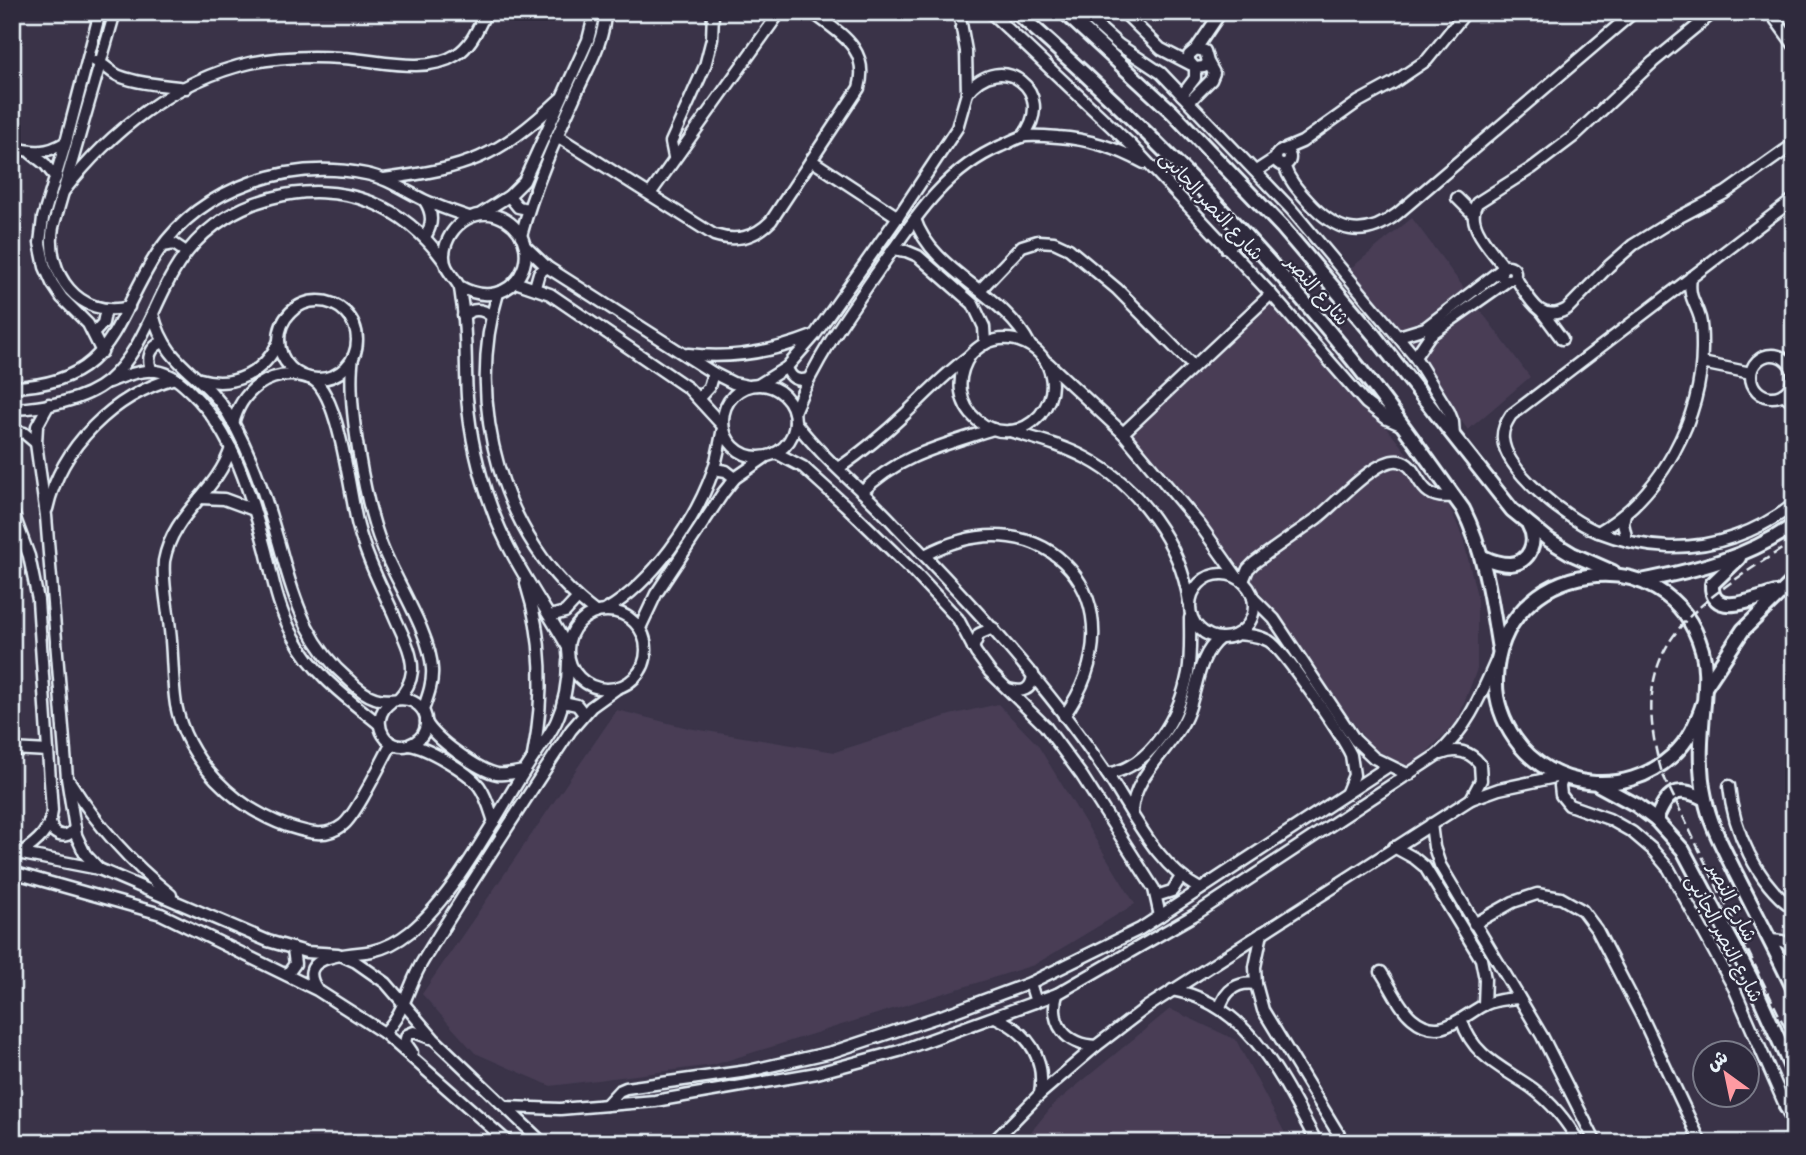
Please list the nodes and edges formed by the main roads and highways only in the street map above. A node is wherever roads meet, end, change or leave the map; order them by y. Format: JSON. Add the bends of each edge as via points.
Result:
{"nodes":[{"id":1,"x":1016,"y":12,"type":"edge"},
{"id":2,"x":1064,"y":12,"type":"edge"},
{"id":3,"x":1242,"y":233,"type":"junction"},
{"id":4,"x":1227,"y":247,"type":"road end"},
{"id":5,"x":1527,"y":524,"type":"junction"},
{"id":6,"x":1794,"y":525,"type":"edge"},
{"id":7,"x":1742,"y":555,"type":"junction"},
{"id":8,"x":1483,"y":557,"type":"junction"},
{"id":9,"x":1626,"y":577,"type":"junction"},
{"id":10,"x":1794,"y":580,"type":"edge"},
{"id":11,"x":1640,"y":581,"type":"junction"},
{"id":12,"x":1779,"y":592,"type":"junction"},
{"id":13,"x":1499,"y":654,"type":"junction"},
{"id":14,"x":1706,"y":687,"type":"junction"},
{"id":15,"x":1704,"y":701,"type":"junction"},
{"id":16,"x":1595,"y":784,"type":"junction"},
{"id":17,"x":1705,"y":799,"type":"junction"},
{"id":18,"x":1656,"y":820,"type":"junction"},
{"id":19,"x":1794,"y":990,"type":"edge"},
{"id":20,"x":1794,"y":1074,"type":"edge"}],
"edges":[{"from":1,"to":3,"type":"main road","name":"شارع النصر","via":[[1148,134]]},
{"from":2,"to":5,"type":"main road","name":"شارع النصر","via":[[1172,113],[1274,218]]},
{"from":3,"to":4,"type":"main road"},
{"from":3,"to":8,"type":"main road","name":"شارع النصر","via":[[1352,359],[1403,426],[1454,496],[1475,532]]},
{"from":5,"to":8,"type":"main road","via":[[1533,539],[1523,560],[1508,564]]},
{"from":5,"to":9,"type":"main road","name":"شارع النصر","via":[[1572,554]]},
{"from":6,"to":7,"type":"main road"},
{"from":7,"to":11,"type":"main road"},
{"from":7,"to":12,"type":"main road","via":[[1712,584],[1719,603],[1733,605]]},
{"from":8,"to":13,"type":"main road","name":"شارع النصر"},
{"from":9,"to":11,"type":"main road"},
{"from":9,"to":13,"type":"main road","via":[[1582,576],[1540,593],[1515,619]]},
{"from":10,"to":12,"type":"main road"},
{"from":11,"to":14,"type":"main road","via":[[1666,596],[1690,623],[1704,657]]},
{"from":12,"to":14,"type":"main road","via":[[1743,630]]},
{"from":13,"to":16,"type":"main road","via":[[1499,705],[1521,748],[1561,776]]},
{"from":14,"to":15,"type":"main road"},
{"from":15,"to":16,"type":"main road","via":[[1687,740],[1664,762],[1637,777]]},
{"from":15,"to":17,"type":"main road","name":"شارع النصر"},
{"from":16,"to":18,"type":"main road","name":"شارع النصر","via":[[1614,791]]},
{"from":17,"to":18,"type":"main road","via":[[1680,790],[1663,804]]},
{"from":17,"to":19,"type":"main road","name":"شارع النصر","via":[[1722,846]]},
{"from":18,"to":20,"type":"main road","name":"شارع النصر","via":[[1693,866]]}]}
